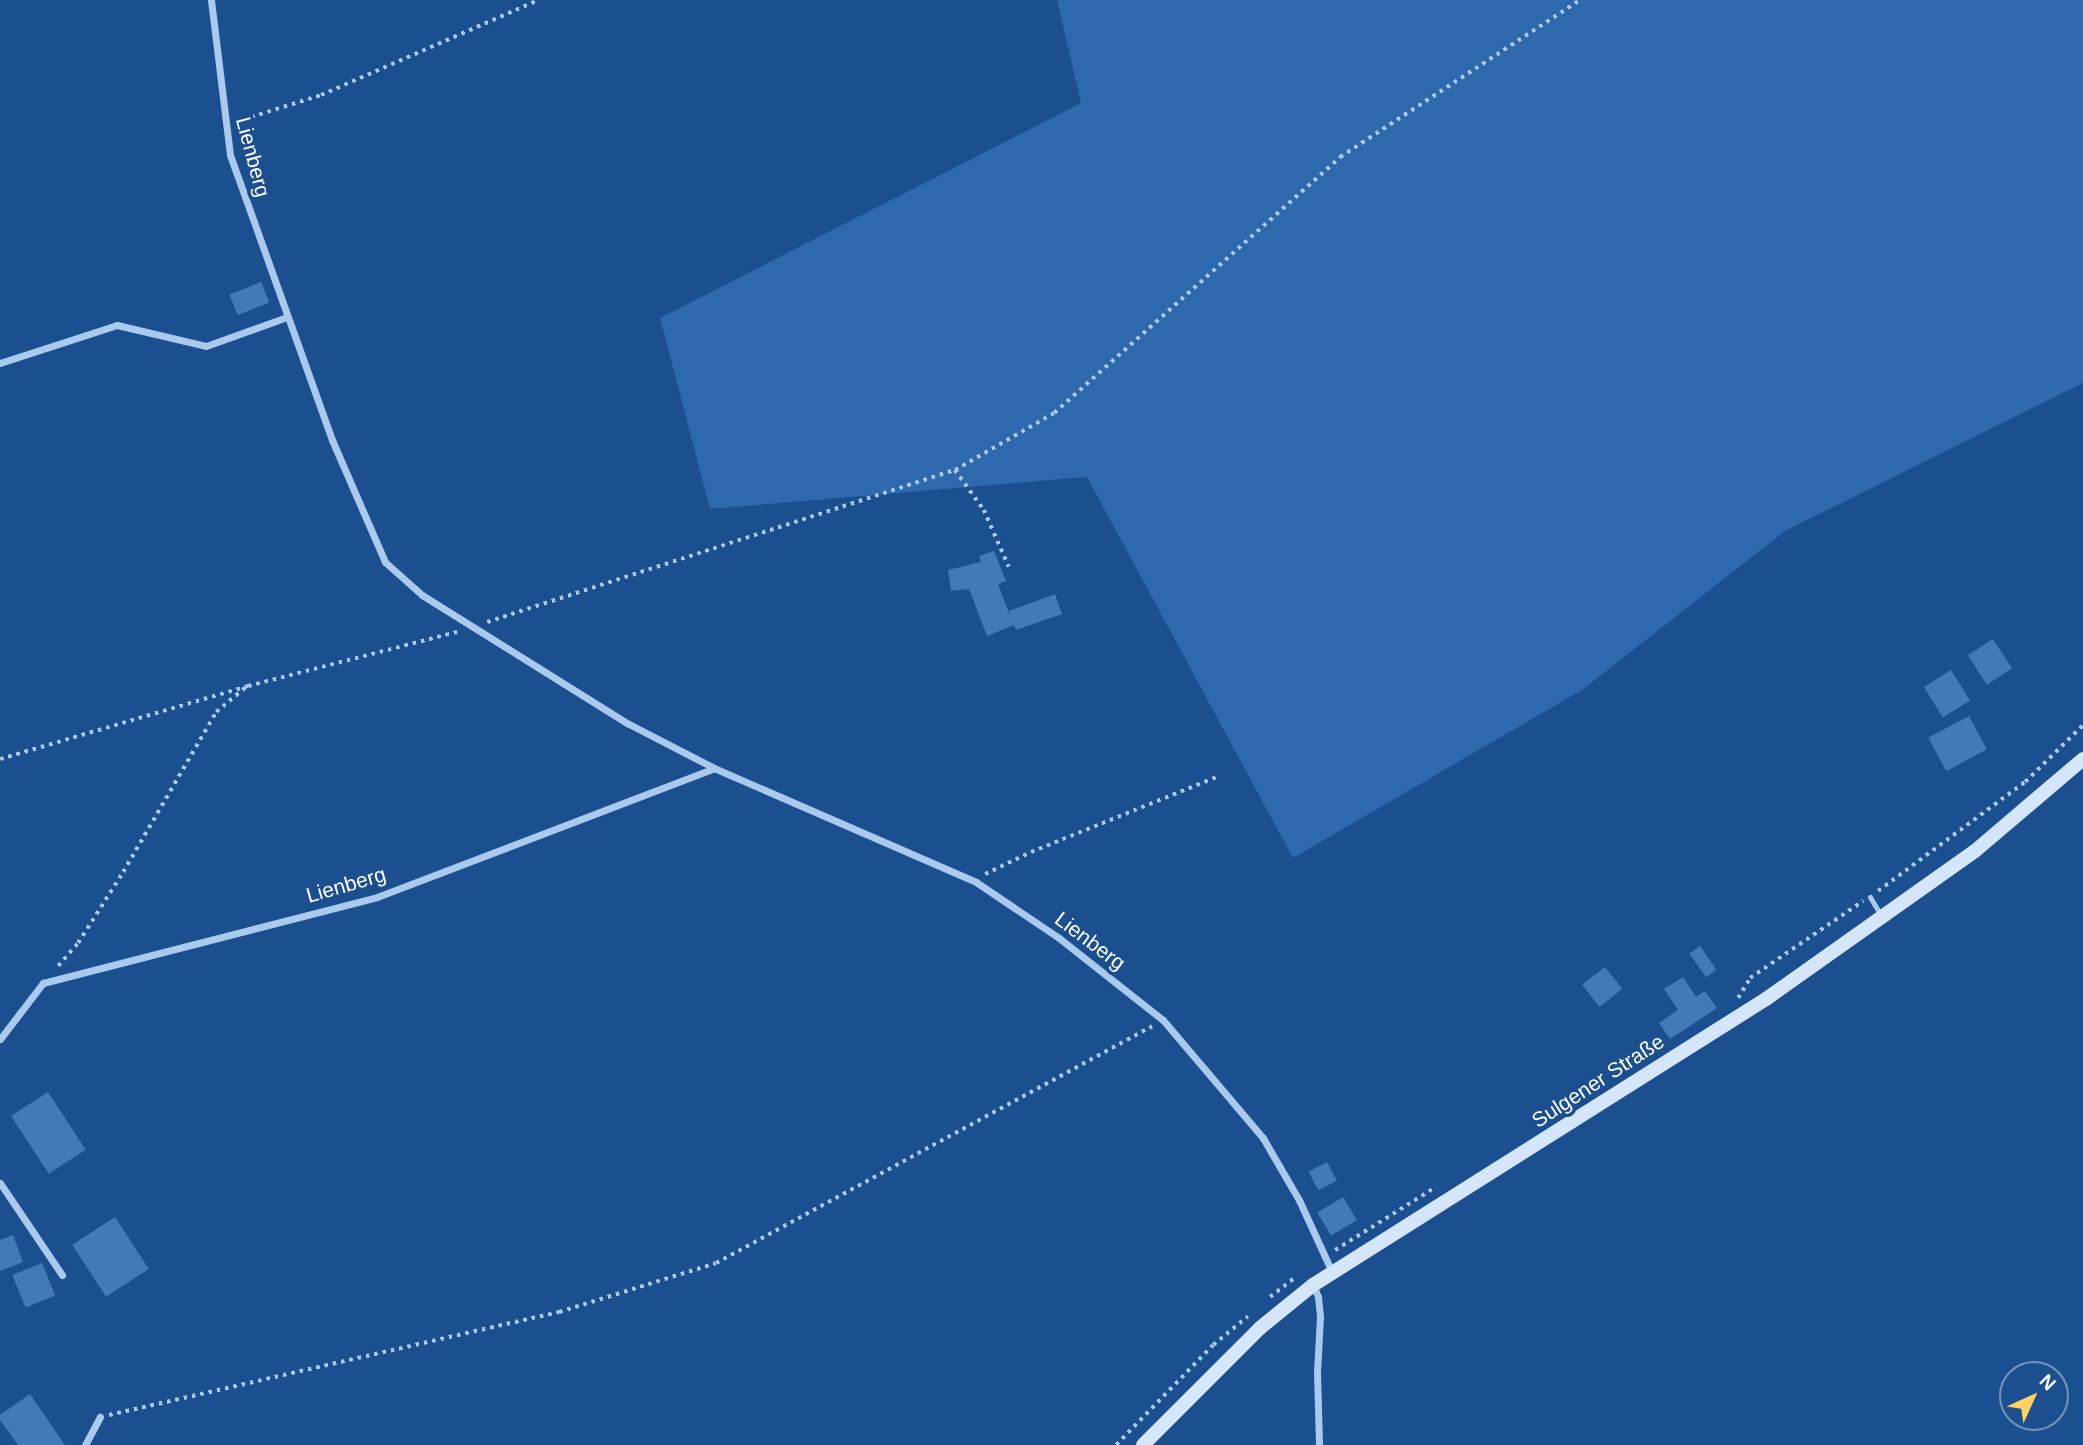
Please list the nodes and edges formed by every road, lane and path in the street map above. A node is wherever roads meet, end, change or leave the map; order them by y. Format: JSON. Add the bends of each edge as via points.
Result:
{"nodes":[{"id":1,"x":211,"y":0,"type":"edge"},
{"id":2,"x":538,"y":0,"type":"edge"},
{"id":3,"x":1580,"y":0,"type":"edge"},
{"id":4,"x":224,"y":126,"type":"junction"},
{"id":5,"x":287,"y":317,"type":"junction"},
{"id":6,"x":0,"y":363,"type":"edge"},
{"id":7,"x":955,"y":470,"type":"junction"},
{"id":8,"x":1009,"y":567,"type":"dead end"},
{"id":9,"x":473,"y":627,"type":"junction"},
{"id":10,"x":248,"y":686,"type":"junction"},
{"id":11,"x":2083,"y":725,"type":"edge"},
{"id":12,"x":0,"y":759,"type":"edge"},
{"id":13,"x":2083,"y":759,"type":"edge"},
{"id":14,"x":715,"y":768,"type":"junction"},
{"id":15,"x":1217,"y":777,"type":"dead end"},
{"id":16,"x":976,"y":883,"type":"junction"},
{"id":17,"x":1870,"y":897,"type":"junction"},
{"id":18,"x":1884,"y":918,"type":"junction"},
{"id":19,"x":43,"y":984,"type":"junction"},
{"id":20,"x":1732,"y":1007,"type":"dead end"},
{"id":21,"x":1163,"y":1020,"type":"junction"},
{"id":22,"x":0,"y":1038,"type":"edge"},
{"id":23,"x":0,"y":1183,"type":"edge"},
{"id":24,"x":1441,"y":1184,"type":"dead end"},
{"id":25,"x":1325,"y":1257,"type":"junction"},
{"id":26,"x":1332,"y":1272,"type":"junction"},
{"id":27,"x":62,"y":1275,"type":"dead end"},
{"id":28,"x":1312,"y":1285,"type":"junction"},
{"id":29,"x":100,"y":1417,"type":"joint"},
{"id":30,"x":85,"y":1445,"type":"edge"},
{"id":31,"x":1143,"y":1445,"type":"edge"},
{"id":32,"x":1318,"y":1445,"type":"edge"}],
"edges":[{"from":1,"to":4,"type":"street","name":"Lienberg"},
{"from":2,"to":4,"type":"path","via":[[321,95]]},
{"from":3,"to":7,"type":"path","via":[[1340,157],[1054,413]]},
{"from":4,"to":5,"type":"street","name":"Lienberg"},
{"from":5,"to":6,"type":"street","via":[[206,346],[117,325]]},
{"from":5,"to":9,"type":"street","name":"Lienberg","via":[[332,440],[385,562],[422,595]]},
{"from":7,"to":8,"type":"path","via":[[984,510]]},
{"from":7,"to":9,"type":"path"},
{"from":9,"to":10,"type":"path"},
{"from":9,"to":14,"type":"street","name":"Lienberg","via":[[627,723]]},
{"from":10,"to":12,"type":"path"},
{"from":10,"to":19,"type":"path","via":[[216,712],[90,923]]},
{"from":11,"to":17,"type":"path","via":[[2025,782]]},
{"from":13,"to":18,"type":"street","name":"Sulgener Straße","via":[[1975,851]]},
{"from":14,"to":16,"type":"street","name":"Lienberg"},
{"from":14,"to":19,"type":"street","name":"Lienberg","via":[[377,897]]},
{"from":15,"to":16,"type":"path","via":[[989,870]]},
{"from":16,"to":21,"type":"street","name":"Lienberg","via":[[1059,938]]},
{"from":17,"to":18,"type":"lane"},
{"from":17,"to":20,"type":"path","via":[[1750,978]]},
{"from":18,"to":26,"type":"street","name":"Sulgener Straße","via":[[1754,1006]]},
{"from":19,"to":22,"type":"street"},
{"from":21,"to":25,"type":"street","name":"Lienberg","via":[[1263,1138]]},
{"from":21,"to":29,"type":"path","via":[[716,1263],[559,1312]]},
{"from":23,"to":27,"type":"street"},
{"from":24,"to":25,"type":"path"},
{"from":25,"to":26,"type":"street","name":"Lienberg"},
{"from":26,"to":28,"type":"street","name":"Sulgener Straße"},
{"from":28,"to":31,"type":"street","name":"Sulgener Straße","via":[[1260,1328]]},
{"from":28,"to":32,"type":"street","via":[[1320,1317]]},
{"from":29,"to":30,"type":"street"}]}
